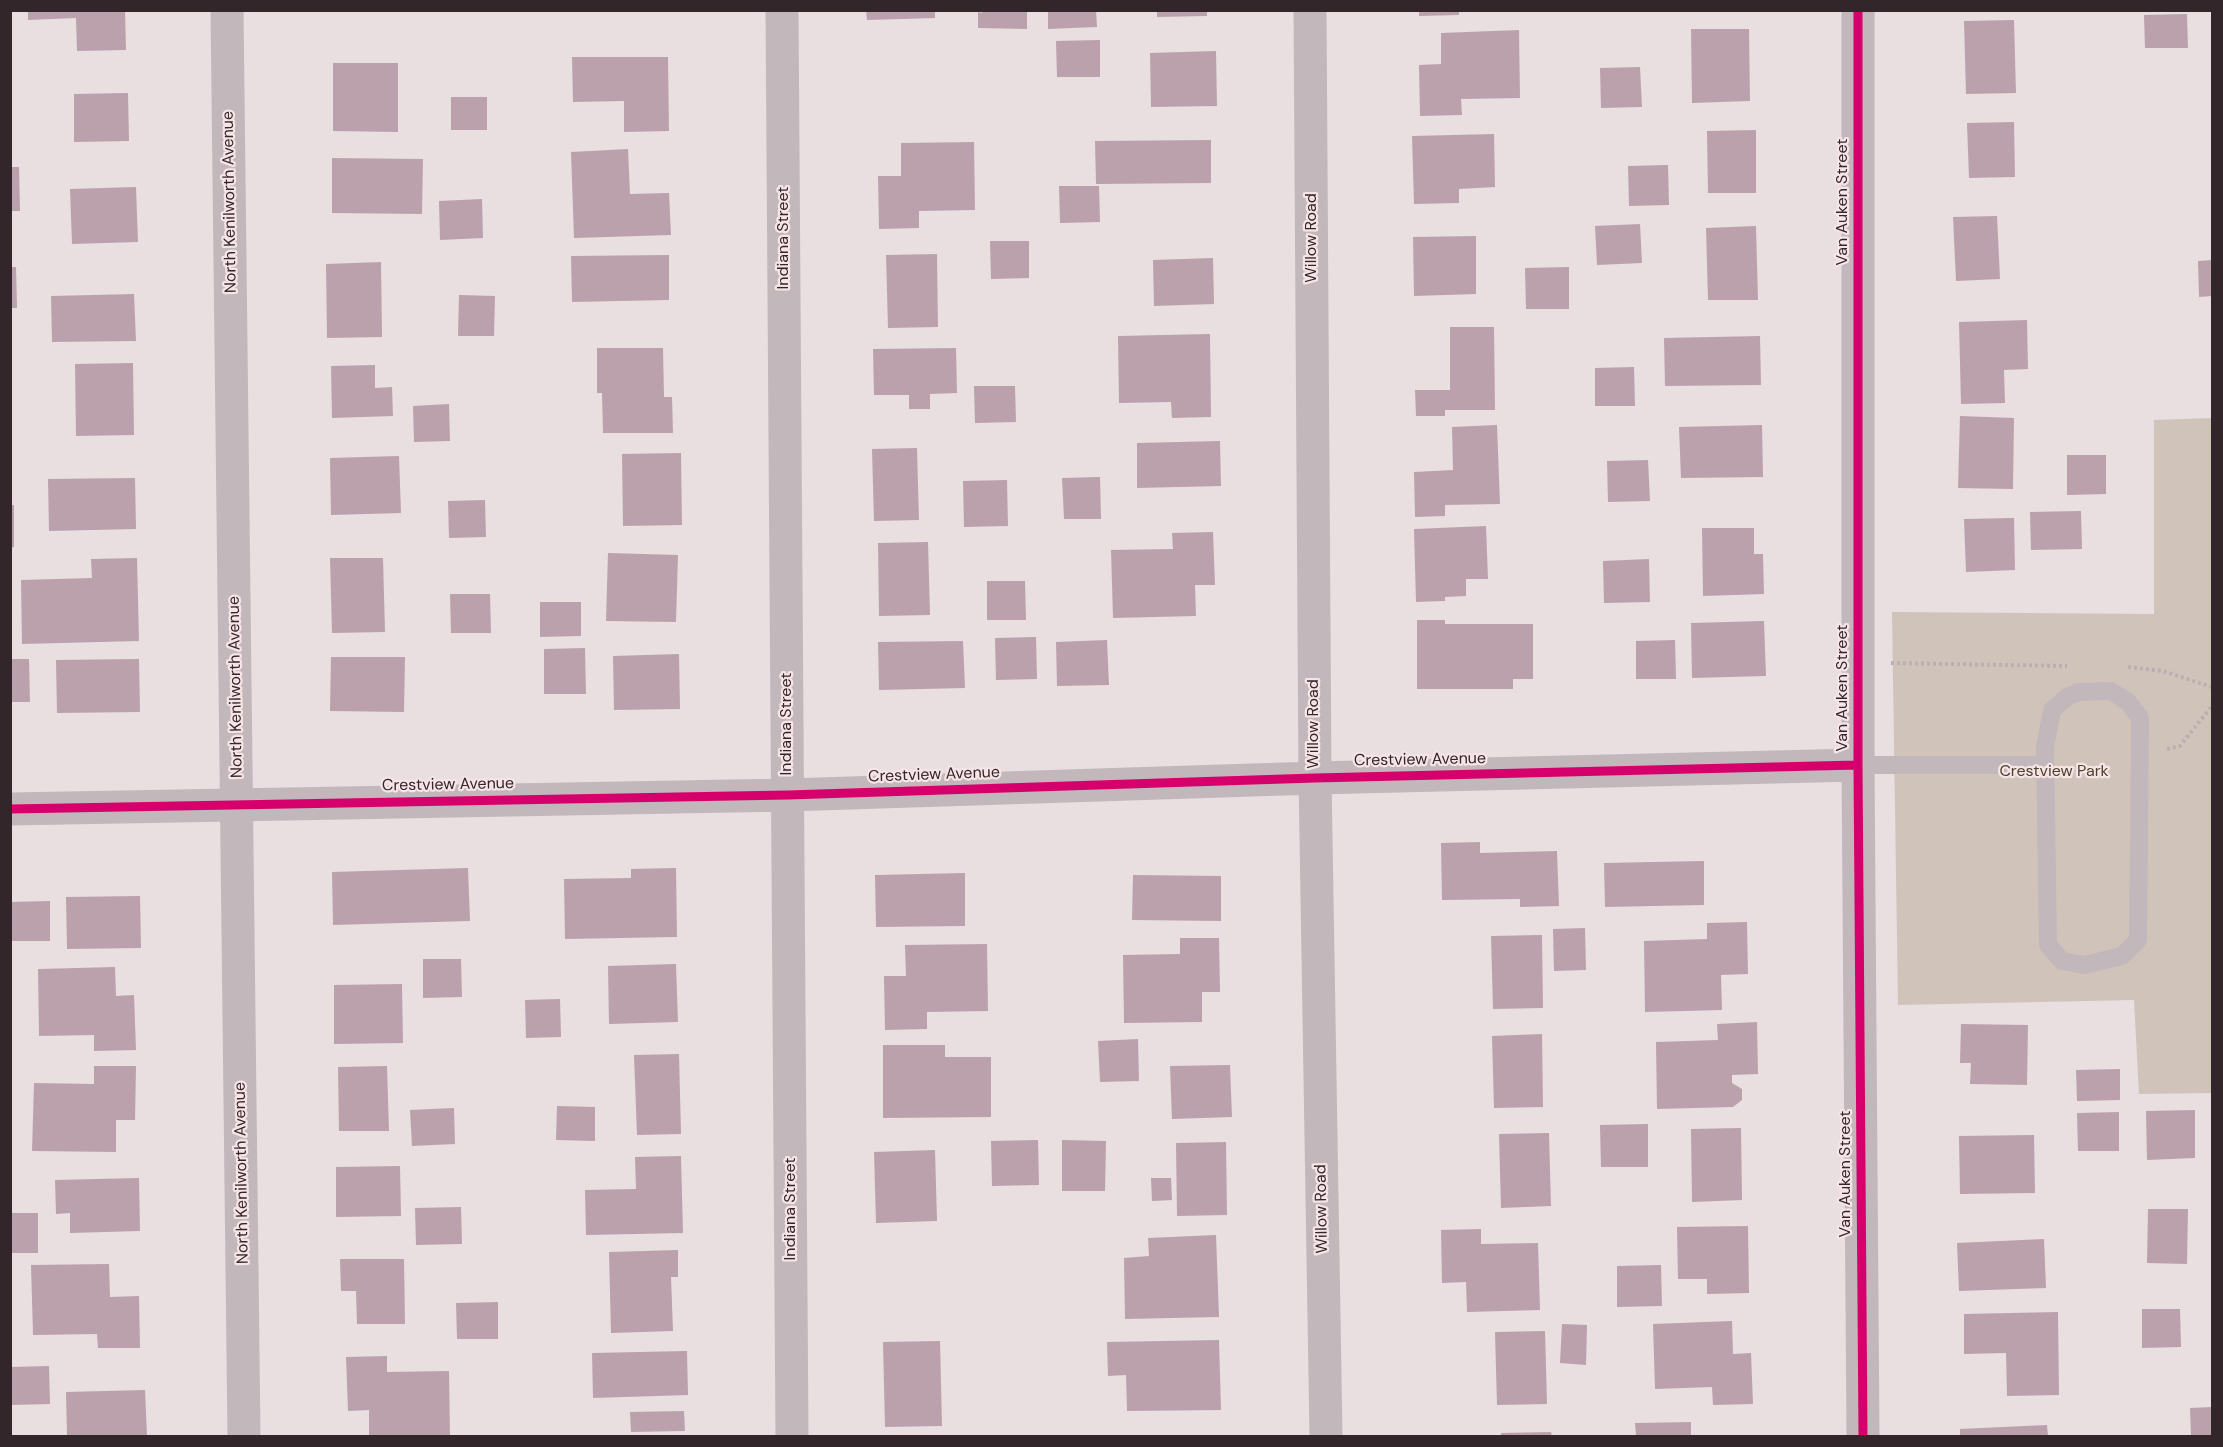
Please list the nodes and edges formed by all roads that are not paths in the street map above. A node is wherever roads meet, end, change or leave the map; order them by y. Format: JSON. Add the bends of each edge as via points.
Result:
{"nodes":[{"id":1,"x":227,"y":10,"type":"edge"},
{"id":2,"x":782,"y":10,"type":"edge"},
{"id":3,"x":1310,"y":10,"type":"edge"},
{"id":4,"x":1858,"y":10,"type":"edge"},
{"id":5,"x":1858,"y":765,"type":"junction"},
{"id":6,"x":2045,"y":765,"type":"junction"},
{"id":7,"x":1315,"y":778,"type":"junction"},
{"id":8,"x":788,"y":795,"type":"junction"},
{"id":9,"x":238,"y":803,"type":"junction"},
{"id":10,"x":10,"y":809,"type":"edge"},
{"id":11,"x":244,"y":1437,"type":"edge"},
{"id":12,"x":792,"y":1437,"type":"edge"},
{"id":13,"x":1326,"y":1437,"type":"edge"},
{"id":14,"x":1863,"y":1437,"type":"edge"}],
"edges":[{"from":1,"to":9,"type":"street","name":"North Kenilworth Avenue"},
{"from":2,"to":8,"type":"street","name":"Indiana Street"},
{"from":3,"to":7,"type":"street","name":"Willow Road"},
{"from":4,"to":5,"type":"street","name":"Van Auken Street"},
{"from":5,"to":6,"type":"lane"},
{"from":5,"to":7,"type":"street","name":"Crestview Avenue"},
{"from":5,"to":14,"type":"street","name":"Van Auken Street"},
{"from":6,"to":6,"type":"lane","via":[[2048,945],[2062,960],[2084,965],[2122,956],[2138,940],[2140,718],[2128,702],[2111,691],[2078,692],[2052,710]]},
{"from":7,"to":8,"type":"street","name":"Crestview Avenue"},
{"from":7,"to":13,"type":"street","name":"Willow Road"},
{"from":8,"to":9,"type":"street","name":"Crestview Avenue"},
{"from":8,"to":12,"type":"street","name":"Indiana Street"},
{"from":9,"to":10,"type":"street","name":"Crestview Avenue"},
{"from":9,"to":11,"type":"street","name":"North Kenilworth Avenue"}]}
